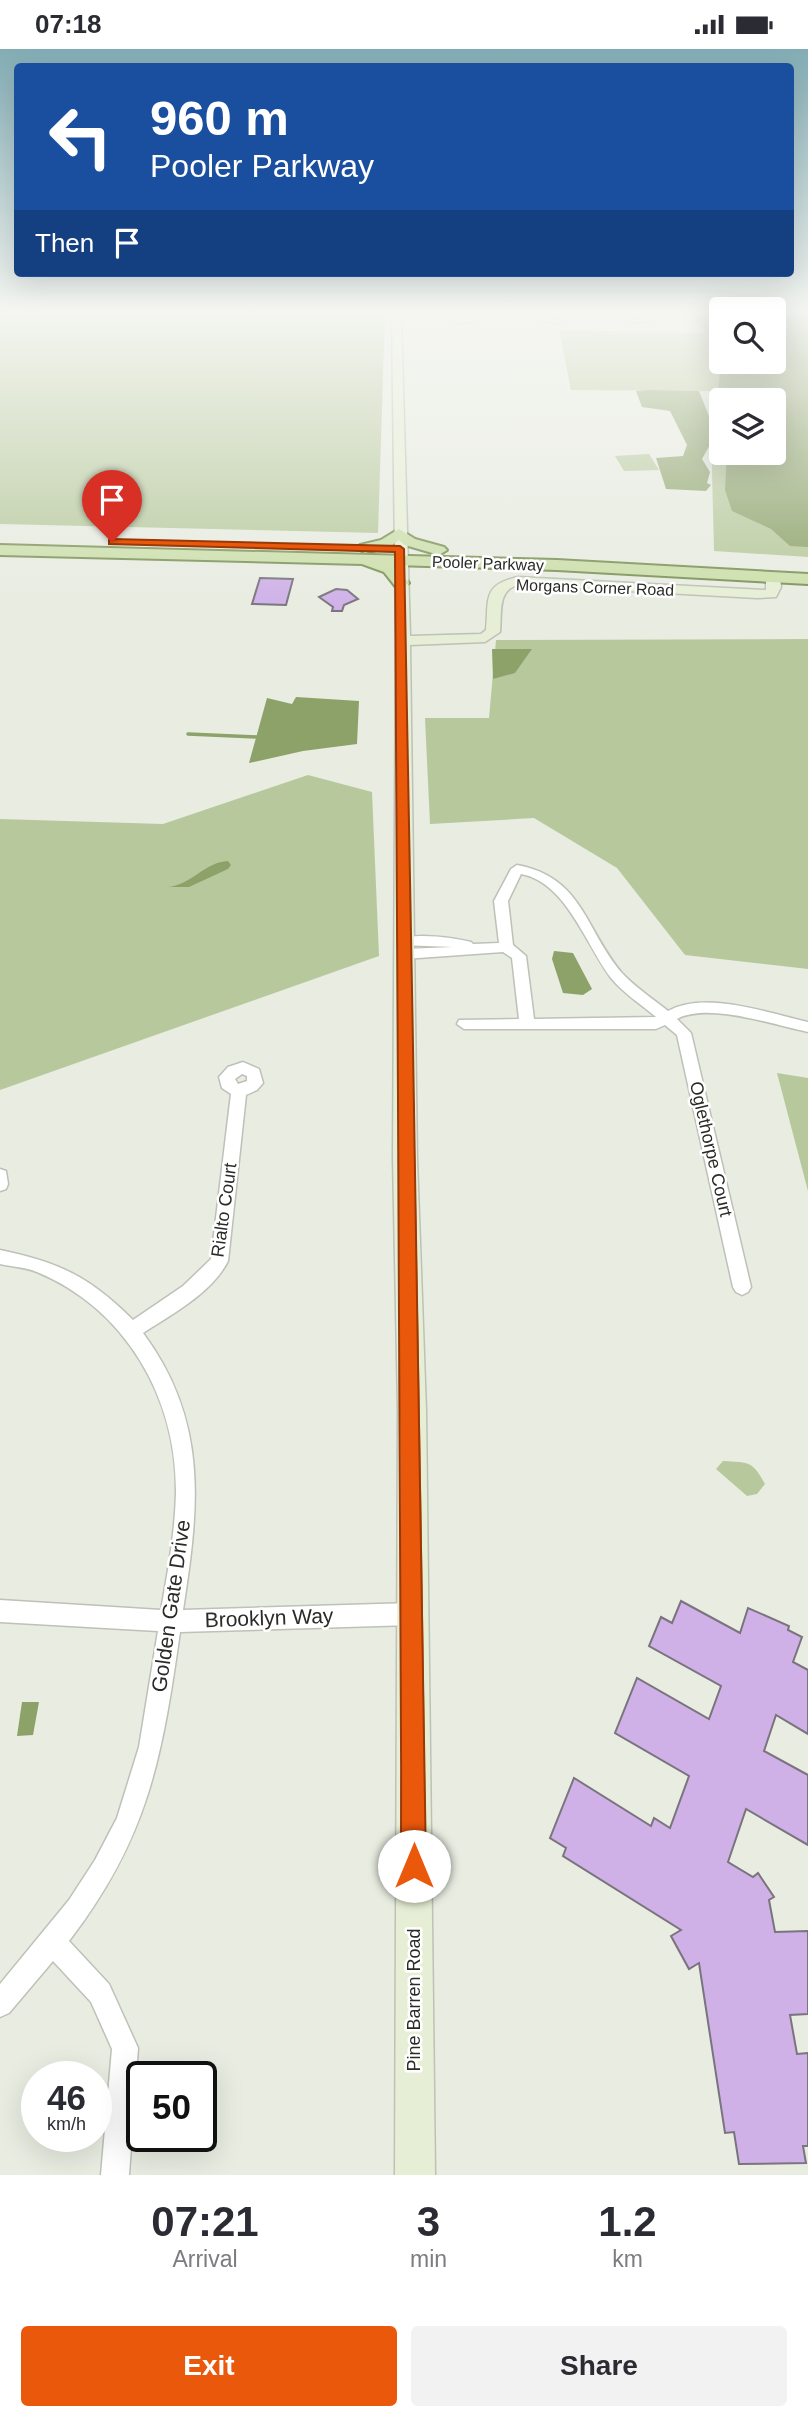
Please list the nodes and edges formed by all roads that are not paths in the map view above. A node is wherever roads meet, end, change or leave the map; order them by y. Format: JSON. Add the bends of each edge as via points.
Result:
{"nodes":[{"id":1,"x":398,"y":412,"type":"edge"},
{"id":2,"x":0,"y":540,"type":"edge"},
{"id":3,"x":0,"y":550,"type":"edge"},
{"id":4,"x":362,"y":554,"type":"junction"},
{"id":5,"x":438,"y":556,"type":"junction"},
{"id":6,"x":401,"y":560,"type":"junction"},
{"id":7,"x":808,"y":568,"type":"edge"},
{"id":8,"x":772,"y":572,"type":"junction"},
{"id":9,"x":808,"y":577,"type":"edge"},
{"id":10,"x":403,"y":641,"type":"junction"},
{"id":11,"x":506,"y":947,"type":"junction"},
{"id":12,"x":404,"y":948,"type":"junction"},
{"id":13,"x":667,"y":1018,"type":"junction"},
{"id":14,"x":527,"y":1023,"type":"junction"},
{"id":15,"x":464,"y":1024,"type":"dead end"},
{"id":16,"x":808,"y":1027,"type":"edge"},
{"id":17,"x":239,"y":1091,"type":"dead end"},
{"id":18,"x":0,"y":1176,"type":"edge"},
{"id":19,"x":0,"y":1184,"type":"edge"},
{"id":20,"x":0,"y":1257,"type":"edge"},
{"id":21,"x":742,"y":1287,"type":"dead end"},
{"id":22,"x":132,"y":1331,"type":"junction"},
{"id":23,"x":0,"y":1611,"type":"edge"},
{"id":24,"x":412,"y":1614,"type":"junction"},
{"id":25,"x":170,"y":1621,"type":"junction"},
{"id":26,"x":53,"y":1942,"type":"junction"},
{"id":27,"x":0,"y":2004,"type":"edge"},
{"id":28,"x":115,"y":2175,"type":"edge"},
{"id":29,"x":415,"y":2175,"type":"edge"}],
"edges":[{"from":1,"to":6,"type":"main road","name":"Pine Barren Road"},
{"from":2,"to":4,"type":"main road","name":"Pooler Parkway"},
{"from":3,"to":4,"type":"main road","name":"Pooler Parkway"},
{"from":4,"to":6,"type":"main road","name":"Pooler Parkway"},
{"from":4,"to":6,"type":"main road","via":[[383,565]]},
{"from":4,"to":6,"type":"main road","via":[[386,543]]},
{"from":5,"to":6,"type":"main road","name":"Pooler Parkway"},
{"from":5,"to":6,"type":"main road","via":[[417,564]]},
{"from":5,"to":8,"type":"main road","name":"Pooler Parkway"},
{"from":5,"to":8,"type":"main road","name":"Pooler Parkway","via":[[604,568]]},
{"from":6,"to":10,"type":"main road","name":"Pine Barren Road"},
{"from":7,"to":8,"type":"main road","name":"Pooler Parkway"},
{"from":8,"to":9,"type":"main road","name":"Pooler Parkway"},
{"from":8,"to":10,"type":"main road","name":"Morgans Corner Road","via":[[775,587],[771,594],[518,581],[497,591],[493,632],[485,638]]},
{"from":10,"to":12,"type":"main road","name":"Pine Barren Road"},
{"from":11,"to":12,"type":"street"},
{"from":11,"to":13,"type":"street","name":"Oglethorpe Court","via":[[502,898],[517,869],[529,871],[567,896],[617,976]]},
{"from":11,"to":14,"type":"street","via":[[520,960]]},
{"from":12,"to":24,"type":"main road","name":"Pine Barren Road"},
{"from":13,"to":14,"type":"street","via":[[656,1024]]},
{"from":13,"to":16,"type":"street","via":[[683,1009],[717,1007]]},
{"from":13,"to":21,"type":"street","name":"Oglethorpe Court","via":[[685,1037]]},
{"from":14,"to":15,"type":"street"},
{"from":17,"to":22,"type":"street","name":"Rialto Court","via":[[219,1261],[207,1278]]},
{"from":18,"to":19,"type":"street"},
{"from":20,"to":22,"type":"street","name":"Golden Gate Drive","via":[[41,1266],[82,1287]]},
{"from":22,"to":25,"type":"street","name":"Golden Gate Drive","via":[[166,1387],[182,1442],[186,1492]]},
{"from":23,"to":25,"type":"street","name":"Brooklyn Way"},
{"from":24,"to":25,"type":"street","name":"Brooklyn Way"},
{"from":24,"to":29,"type":"main road","name":"Pine Barren Road"},
{"from":25,"to":26,"type":"street","name":"Golden Gate Drive","via":[[155,1724],[133,1809],[117,1847]]},
{"from":26,"to":27,"type":"street","name":"Golden Gate Drive"},
{"from":26,"to":28,"type":"street","via":[[100,1993],[125,2047]]}]}
